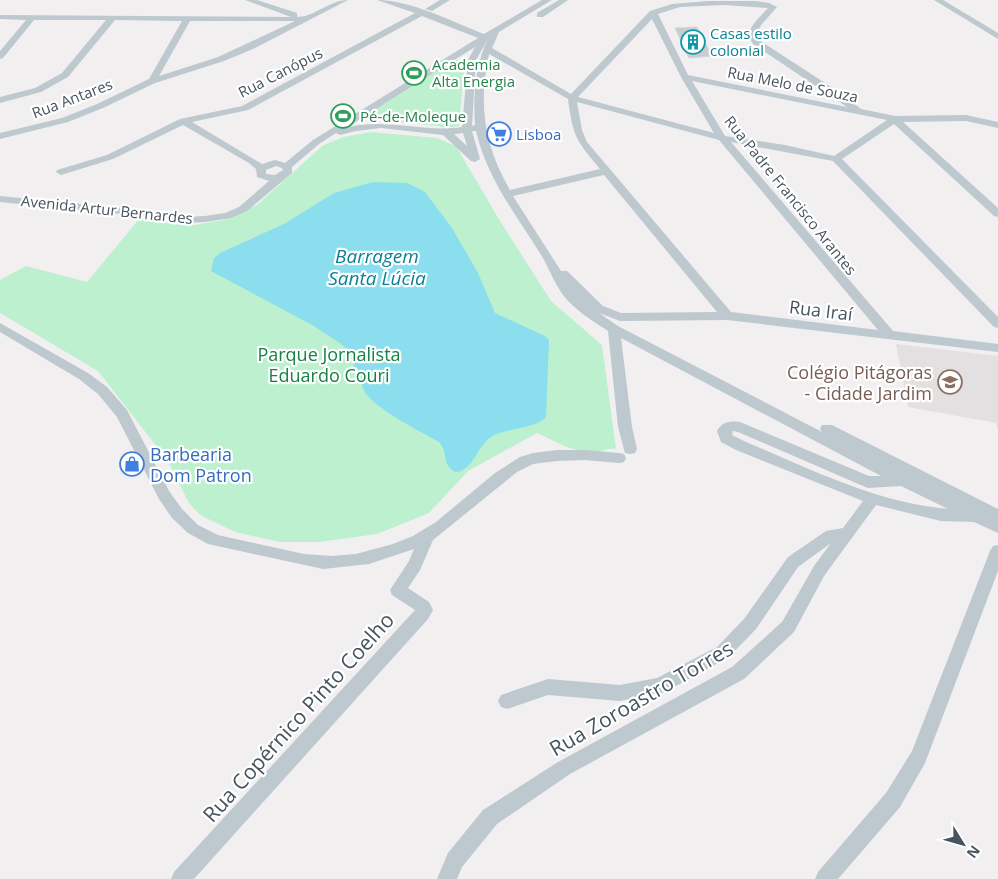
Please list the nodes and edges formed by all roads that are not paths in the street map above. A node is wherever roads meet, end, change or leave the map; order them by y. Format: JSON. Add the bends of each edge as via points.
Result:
{"nodes":[{"id":1,"x":249,"y":0,"type":"edge"},
{"id":2,"x":344,"y":0,"type":"edge"},
{"id":3,"x":381,"y":0,"type":"edge"},
{"id":4,"x":400,"y":0,"type":"edge"},
{"id":5,"x":446,"y":0,"type":"edge"},
{"id":6,"x":548,"y":0,"type":"edge"},
{"id":7,"x":564,"y":0,"type":"edge"},
{"id":8,"x":938,"y":0,"type":"edge"},
{"id":9,"x":425,"y":11,"type":"junction"},
{"id":10,"x":654,"y":13,"type":"junction"},
{"id":11,"x":32,"y":16,"type":"junction"},
{"id":12,"x":0,"y":17,"type":"edge"},
{"id":13,"x":113,"y":17,"type":"junction"},
{"id":14,"x":188,"y":18,"type":"junction"},
{"id":15,"x":306,"y":19,"type":"junction"},
{"id":16,"x":521,"y":27,"type":"dead end"},
{"id":17,"x":495,"y":32,"type":"junction"},
{"id":18,"x":506,"y":36,"type":"dead end"},
{"id":19,"x":484,"y":37,"type":"junction"},
{"id":20,"x":998,"y":37,"type":"edge"},
{"id":21,"x":488,"y":47,"type":"junction"},
{"id":22,"x":0,"y":56,"type":"edge"},
{"id":23,"x":450,"y":58,"type":"junction"},
{"id":24,"x":472,"y":60,"type":"junction"},
{"id":25,"x":482,"y":69,"type":"junction"},
{"id":26,"x":685,"y":77,"type":"junction"},
{"id":27,"x":152,"y":81,"type":"junction"},
{"id":28,"x":572,"y":98,"type":"junction"},
{"id":29,"x":0,"y":100,"type":"edge"},
{"id":30,"x":366,"y":110,"type":"junction"},
{"id":31,"x":857,"y":110,"type":"junction"},
{"id":32,"x":183,"y":120,"type":"junction"},
{"id":33,"x":895,"y":120,"type":"junction"},
{"id":34,"x":380,"y":124,"type":"junction"},
{"id":35,"x":998,"y":125,"type":"edge"},
{"id":36,"x":480,"y":127,"type":"junction"},
{"id":37,"x":467,"y":129,"type":"junction"},
{"id":38,"x":446,"y":132,"type":"junction"},
{"id":39,"x":0,"y":136,"type":"edge"},
{"id":40,"x":722,"y":138,"type":"junction"},
{"id":41,"x":316,"y":142,"type":"junction"},
{"id":42,"x":475,"y":159,"type":"junction"},
{"id":43,"x":836,"y":159,"type":"junction"},
{"id":44,"x":283,"y":164,"type":"junction"},
{"id":45,"x":264,"y":166,"type":"junction"},
{"id":46,"x":606,"y":171,"type":"junction"},
{"id":47,"x":61,"y":172,"type":"dead end"},
{"id":48,"x":275,"y":178,"type":"junction"},
{"id":49,"x":499,"y":182,"type":"junction"},
{"id":50,"x":265,"y":190,"type":"joint"},
{"id":51,"x":506,"y":194,"type":"junction"},
{"id":52,"x":0,"y":199,"type":"edge"},
{"id":53,"x":998,"y":214,"type":"edge"},
{"id":54,"x":597,"y":313,"type":"junction"},
{"id":55,"x":727,"y":316,"type":"junction"},
{"id":56,"x":640,"y":318,"type":"junction"},
{"id":57,"x":998,"y":324,"type":"edge"},
{"id":58,"x":618,"y":326,"type":"junction"},
{"id":59,"x":0,"y":327,"type":"edge"},
{"id":60,"x":889,"y":335,"type":"junction"},
{"id":61,"x":640,"y":338,"type":"junction"},
{"id":62,"x":998,"y":348,"type":"edge"},
{"id":63,"x":619,"y":358,"type":"junction"},
{"id":64,"x":746,"y":430,"type":"junction"},
{"id":65,"x":741,"y":446,"type":"junction"},
{"id":66,"x":868,"y":461,"type":"junction"},
{"id":67,"x":902,"y":480,"type":"junction"},
{"id":68,"x":938,"y":485,"type":"junction"},
{"id":69,"x":871,"y":491,"type":"junction"},
{"id":70,"x":895,"y":505,"type":"junction"},
{"id":71,"x":998,"y":516,"type":"edge"},
{"id":72,"x":978,"y":518,"type":"junction"},
{"id":73,"x":998,"y":527,"type":"edge"},
{"id":74,"x":847,"y":534,"type":"junction"},
{"id":75,"x":428,"y":536,"type":"junction"},
{"id":76,"x":998,"y":551,"type":"edge"},
{"id":77,"x":507,"y":701,"type":"dead end"},
{"id":78,"x":181,"y":879,"type":"edge"},
{"id":79,"x":447,"y":879,"type":"edge"},
{"id":80,"x":825,"y":879,"type":"edge"}],
"edges":[{"from":1,"to":15,"type":"street"},
{"from":2,"to":15,"type":"street","name":"Rua Antares"},
{"from":3,"to":9,"type":"street"},
{"from":4,"to":9,"type":"street"},
{"from":5,"to":9,"type":"street","name":"Rua Canópus"},
{"from":6,"to":17,"type":"street"},
{"from":7,"to":16,"type":"street"},
{"from":8,"to":20,"type":"street"},
{"from":9,"to":17,"type":"street"},
{"from":9,"to":19,"type":"street"},
{"from":9,"to":32,"type":"street","name":"Rua Canópus","via":[[245,108]]},
{"from":10,"to":26,"type":"street","name":"Rua Padre Francisco Arantes"},
{"from":10,"to":28,"type":"street"},
{"from":10,"to":31,"type":"street","via":[[670,6],[688,4],[756,3],[772,6],[754,28],[752,36],[756,42]]},
{"from":11,"to":12,"type":"street"},
{"from":11,"to":13,"type":"street"},
{"from":11,"to":22,"type":"street"},
{"from":13,"to":14,"type":"street"},
{"from":13,"to":29,"type":"street","via":[[66,76],[38,90]]},
{"from":14,"to":15,"type":"street"},
{"from":14,"to":27,"type":"street"},
{"from":15,"to":27,"type":"street","name":"Rua Antares","via":[[221,59]]},
{"from":17,"to":19,"type":"street"},
{"from":17,"to":21,"type":"street"},
{"from":18,"to":21,"type":"street"},
{"from":19,"to":23,"type":"street"},
{"from":19,"to":24,"type":"street"},
{"from":21,"to":25,"type":"street"},
{"from":21,"to":28,"type":"street"},
{"from":23,"to":24,"type":"street","via":[[461,56]]},
{"from":23,"to":30,"type":"street"},
{"from":24,"to":25,"type":"street"},
{"from":24,"to":37,"type":"street"},
{"from":25,"to":36,"type":"street"},
{"from":26,"to":31,"type":"street","name":"Rua Melo de Souza"},
{"from":26,"to":40,"type":"street","name":"Rua Padre Francisco Arantes"},
{"from":27,"to":39,"type":"street","name":"Rua Antares","via":[[65,120]]},
{"from":28,"to":40,"type":"street"},
{"from":28,"to":46,"type":"street","via":[[583,143]]},
{"from":30,"to":34,"type":"street","via":[[367,116]]},
{"from":30,"to":41,"type":"street"},
{"from":31,"to":33,"type":"street","name":"Rua Melo de Souza"},
{"from":32,"to":45,"type":"street"},
{"from":32,"to":47,"type":"street","name":"Rua Canópus","via":[[110,158]]},
{"from":33,"to":35,"type":"street","via":[[966,118]]},
{"from":33,"to":43,"type":"street"},
{"from":33,"to":53,"type":"street"},
{"from":34,"to":38,"type":"street"},
{"from":34,"to":41,"type":"street","via":[[354,127]]},
{"from":36,"to":37,"type":"street"},
{"from":36,"to":49,"type":"street"},
{"from":37,"to":38,"type":"street"},
{"from":37,"to":42,"type":"street"},
{"from":38,"to":42,"type":"street"},
{"from":40,"to":43,"type":"street"},
{"from":40,"to":60,"type":"street","name":"Rua Padre Francisco Arantes"},
{"from":41,"to":44,"type":"street"},
{"from":42,"to":49,"type":"street"},
{"from":43,"to":57,"type":"street"},
{"from":44,"to":45,"type":"street"},
{"from":44,"to":48,"type":"street","via":[[287,173]]},
{"from":45,"to":48,"type":"street","via":[[261,175]]},
{"from":46,"to":51,"type":"street"},
{"from":46,"to":55,"type":"street"},
{"from":48,"to":50,"type":"street","name":"Avenida Artur Bernardes"},
{"from":49,"to":51,"type":"street"},
{"from":50,"to":52,"type":"street","name":"Avenida Artur Bernardes","via":[[251,204],[235,212],[219,218],[196,220]]},
{"from":51,"to":54,"type":"street","via":[[570,297]]},
{"from":54,"to":56,"type":"street","name":"Rua Iraí"},
{"from":54,"to":58,"type":"street"},
{"from":55,"to":56,"type":"street","name":"Rua Iraí"},
{"from":55,"to":60,"type":"street","name":"Rua Iraí"},
{"from":56,"to":58,"type":"street"},
{"from":56,"to":61,"type":"street"},
{"from":58,"to":61,"type":"street"},
{"from":58,"to":63,"type":"street"},
{"from":59,"to":75,"type":"street","via":[[88,379],[108,396],[130,424],[160,489],[175,512],[212,540],[331,563],[396,550]]},
{"from":60,"to":62,"type":"street","name":"Rua Iraí"},
{"from":61,"to":63,"type":"street"},
{"from":61,"to":66,"type":"street"},
{"from":61,"to":68,"type":"street"},
{"from":63,"to":75,"type":"street","via":[[625,427],[621,451],[527,460]]},
{"from":64,"to":65,"type":"street"},
{"from":64,"to":65,"type":"street","via":[[730,426],[724,431],[726,438]]},
{"from":64,"to":69,"type":"street"},
{"from":65,"to":69,"type":"street"},
{"from":66,"to":67,"type":"street"},
{"from":66,"to":69,"type":"street"},
{"from":67,"to":68,"type":"street"},
{"from":67,"to":69,"type":"street"},
{"from":67,"to":70,"type":"street","via":[[894,490]]},
{"from":67,"to":72,"type":"street"},
{"from":68,"to":71,"type":"street"},
{"from":69,"to":70,"type":"street"},
{"from":69,"to":74,"type":"street","name":"Rua Zoroastro Torres"},
{"from":70,"to":72,"type":"street"},
{"from":72,"to":73,"type":"street"},
{"from":74,"to":77,"type":"street","via":[[831,536],[793,562],[750,624],[724,652],[659,686],[620,693],[548,687]]},
{"from":74,"to":79,"type":"street","name":"Rua Zoroastro Torres","via":[[819,572],[788,627],[738,673],[564,768],[490,817],[455,860]]},
{"from":75,"to":78,"type":"street","name":"Rua Copérnico Pinto Coelho","via":[[415,565],[398,590],[425,610]]},
{"from":76,"to":80,"type":"street","via":[[918,757],[893,800]]}]}
